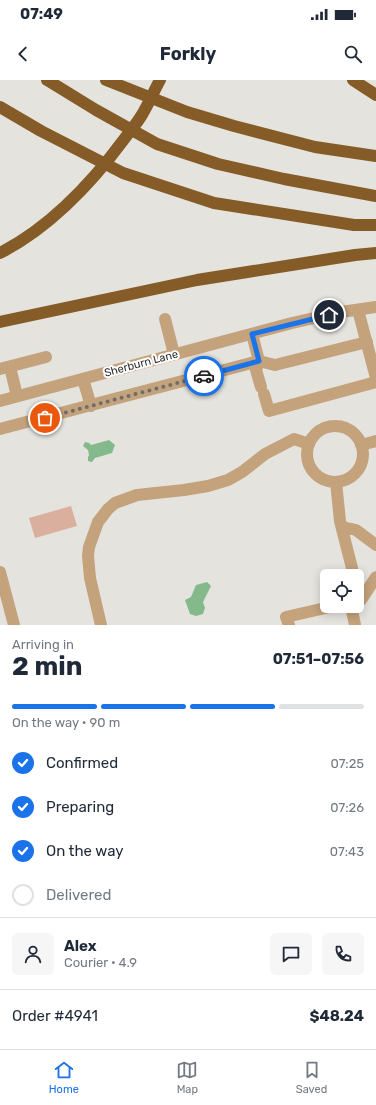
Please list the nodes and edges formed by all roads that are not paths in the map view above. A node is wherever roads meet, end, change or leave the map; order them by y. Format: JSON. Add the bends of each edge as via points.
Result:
{"nodes":[{"id":1,"x":47,"y":80,"type":"edge"},
{"id":2,"x":106,"y":80,"type":"edge"},
{"id":3,"x":160,"y":80,"type":"edge"},
{"id":4,"x":353,"y":80,"type":"edge"},
{"id":5,"x":376,"y":95,"type":"edge"},
{"id":6,"x":0,"y":107,"type":"edge"},
{"id":7,"x":376,"y":156,"type":"edge"},
{"id":8,"x":376,"y":196,"type":"edge"},
{"id":9,"x":376,"y":225,"type":"edge"},
{"id":10,"x":0,"y":253,"type":"edge"},
{"id":11,"x":376,"y":253,"type":"edge"},
{"id":12,"x":376,"y":307,"type":"edge"},
{"id":13,"x":358,"y":310,"type":"junction"},
{"id":14,"x":165,"y":318,"type":"dead end"},
{"id":15,"x":0,"y":322,"type":"edge"},
{"id":16,"x":252,"y":334,"type":"junction"},
{"id":17,"x":367,"y":342,"type":"junction"},
{"id":18,"x":174,"y":354,"type":"junction"},
{"id":19,"x":46,"y":357,"type":"dead end"},
{"id":20,"x":259,"y":361,"type":"junction"},
{"id":21,"x":5,"y":368,"type":"edge"},
{"id":22,"x":376,"y":378,"type":"edge"},
{"id":23,"x":83,"y":379,"type":"junction"},
{"id":24,"x":376,"y":382,"type":"edge"},
{"id":25,"x":18,"y":396,"type":"junction"},
{"id":26,"x":0,"y":401,"type":"edge"},
{"id":27,"x":91,"y":406,"type":"junction"},
{"id":28,"x":0,"y":429,"type":"edge"},
{"id":29,"x":376,"y":440,"type":"edge"},
{"id":30,"x":309,"y":444,"type":"junction"},
{"id":31,"x":361,"y":445,"type":"junction"},
{"id":32,"x":336,"y":482,"type":"junction"},
{"id":33,"x":342,"y":527,"type":"junction"},
{"id":34,"x":376,"y":545,"type":"edge"},
{"id":35,"x":352,"y":569,"type":"edge"},
{"id":36,"x":0,"y":572,"type":"edge"},
{"id":37,"x":376,"y":577,"type":"edge"},
{"id":38,"x":364,"y":592,"type":"edge"},
{"id":39,"x":320,"y":609,"type":"edge"},
{"id":40,"x":356,"y":613,"type":"edge"},
{"id":41,"x":14,"y":625,"type":"edge"},
{"id":42,"x":101,"y":625,"type":"edge"},
{"id":43,"x":289,"y":625,"type":"edge"},
{"id":44,"x":355,"y":625,"type":"edge"}],
"edges":[{"from":1,"to":8,"type":"highway","via":[[157,144],[218,164]]},
{"from":2,"to":7,"type":"highway","via":[[187,112],[234,126],[315,146]]},
{"from":3,"to":10,"type":"highway","via":[[140,117],[111,156],[70,203],[19,243]]},
{"from":4,"to":5,"type":"highway"},
{"from":6,"to":9,"type":"highway","via":[[123,173],[214,203],[354,225]]},
{"from":11,"to":15,"type":"highway","via":[[197,280]]},
{"from":12,"to":13,"type":"street","name":"Sherburn Lane"},
{"from":13,"to":16,"type":"street","name":"Sherburn Lane"},
{"from":13,"to":17,"type":"street"},
{"from":14,"to":18,"type":"street"},
{"from":16,"to":18,"type":"street","name":"Sherburn Lane"},
{"from":16,"to":20,"type":"street"},
{"from":17,"to":20,"type":"street","via":[[275,365]]},
{"from":17,"to":22,"type":"street"},
{"from":18,"to":23,"type":"street","name":"Sherburn Lane"},
{"from":19,"to":21,"type":"street"},
{"from":20,"to":24,"type":"street","via":[[256,370],[269,411]]},
{"from":20,"to":27,"type":"street"},
{"from":21,"to":25,"type":"street"},
{"from":23,"to":25,"type":"street","name":"Sherburn Lane"},
{"from":23,"to":27,"type":"street"},
{"from":25,"to":26,"type":"street","name":"Sherburn Lane"},
{"from":27,"to":28,"type":"street"},
{"from":29,"to":31,"type":"street"},
{"from":30,"to":31,"type":"street","via":[[320,431],[335,427],[351,432]]},
{"from":30,"to":32,"type":"street","via":[[307,457],[312,470],[322,479]]},
{"from":30,"to":42,"type":"street","via":[[294,439],[265,454],[228,480],[184,490],[137,495],[115,503],[108,509],[98,522],[88,556],[90,578]]},
{"from":31,"to":32,"type":"street","via":[[362,454],[358,470],[348,478]]},
{"from":32,"to":33,"type":"street"},
{"from":33,"to":34,"type":"street","via":[[356,530]]},
{"from":33,"to":35,"type":"street"},
{"from":36,"to":41,"type":"street"},
{"from":37,"to":38,"type":"street"},
{"from":39,"to":43,"type":"street","via":[[286,617]]},
{"from":40,"to":44,"type":"street"}]}
